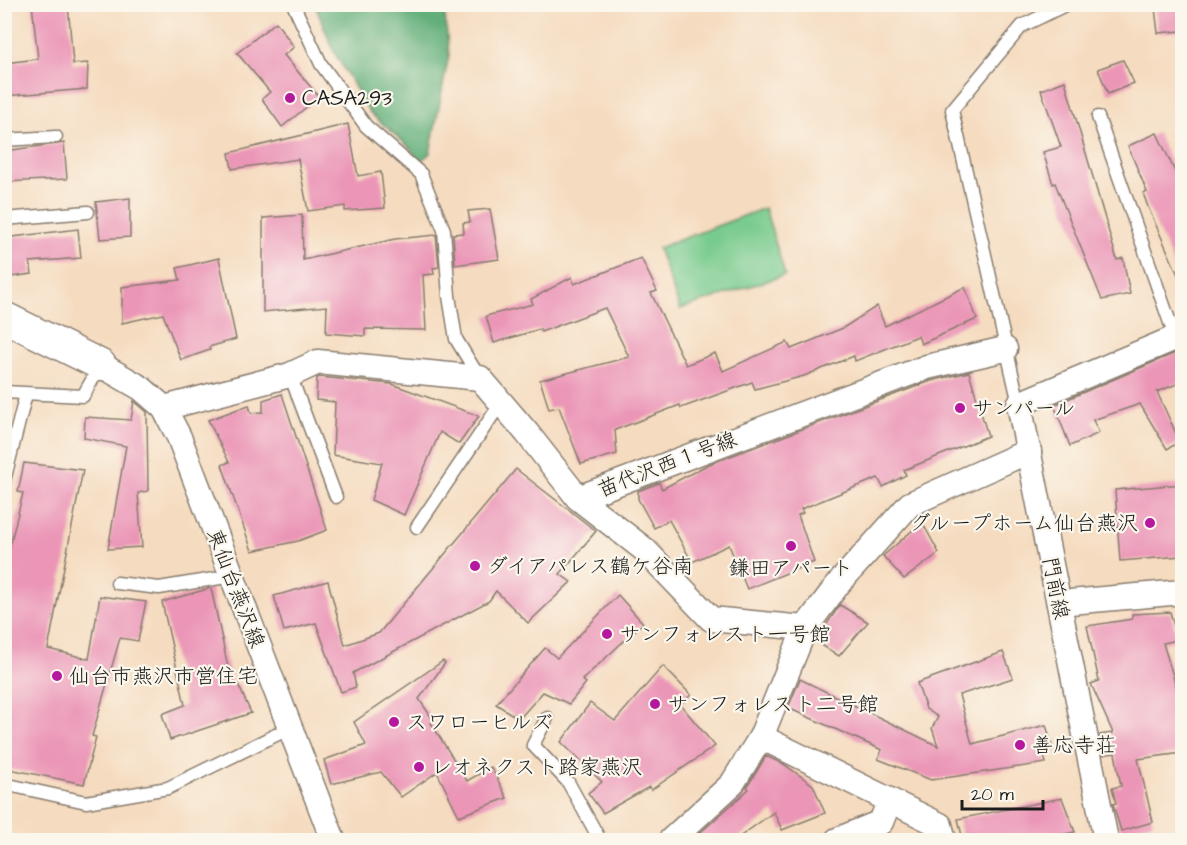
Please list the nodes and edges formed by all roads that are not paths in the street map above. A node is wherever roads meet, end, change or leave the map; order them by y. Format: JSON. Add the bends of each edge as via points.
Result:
{"nodes":[{"id":1,"x":293,"y":4,"type":"edge"},
{"id":2,"x":1067,"y":4,"type":"edge"},
{"id":3,"x":1098,"y":117,"type":"dead end"},
{"id":4,"x":56,"y":137,"type":"dead end"},
{"id":5,"x":4,"y":140,"type":"edge"},
{"id":6,"x":88,"y":212,"type":"dead end"},
{"id":7,"x":4,"y":219,"type":"edge"},
{"id":8,"x":4,"y":318,"type":"edge"},
{"id":9,"x":1179,"y":336,"type":"edge"},
{"id":10,"x":1005,"y":349,"type":"junction"},
{"id":11,"x":101,"y":365,"type":"junction"},
{"id":12,"x":290,"y":375,"type":"junction"},
{"id":13,"x":480,"y":378,"type":"junction"},
{"id":14,"x":4,"y":392,"type":"edge"},
{"id":15,"x":26,"y":394,"type":"junction"},
{"id":16,"x":501,"y":403,"type":"junction"},
{"id":17,"x":1018,"y":404,"type":"junction"},
{"id":18,"x":164,"y":408,"type":"junction"},
{"id":19,"x":1029,"y":451,"type":"junction"},
{"id":20,"x":4,"y":481,"type":"edge"},
{"id":21,"x":336,"y":497,"type":"dead end"},
{"id":22,"x":578,"y":498,"type":"junction"},
{"id":23,"x":417,"y":526,"type":"dead end"},
{"id":24,"x":232,"y":576,"type":"junction"},
{"id":25,"x":117,"y":582,"type":"dead end"},
{"id":26,"x":1182,"y":592,"type":"edge"},
{"id":27,"x":1059,"y":603,"type":"junction"},
{"id":28,"x":805,"y":628,"type":"junction"},
{"id":29,"x":547,"y":718,"type":"dead end"},
{"id":30,"x":290,"y":728,"type":"junction"},
{"id":31,"x":761,"y":737,"type":"junction"},
{"id":32,"x":4,"y":784,"type":"edge"},
{"id":33,"x":890,"y":800,"type":"junction"},
{"id":34,"x":333,"y":840,"type":"edge"},
{"id":35,"x":600,"y":840,"type":"edge"},
{"id":36,"x":671,"y":840,"type":"edge"},
{"id":37,"x":837,"y":840,"type":"edge"},
{"id":38,"x":944,"y":840,"type":"edge"},
{"id":39,"x":1106,"y":840,"type":"edge"}],
"edges":[{"from":1,"to":13,"type":"lane","via":[[321,64],[366,126],[421,174],[444,230],[448,296],[456,339]]},
{"from":2,"to":10,"type":"lane","via":[[1022,26],[952,110]]},
{"from":3,"to":9,"type":"lane"},
{"from":4,"to":5,"type":"lane"},
{"from":6,"to":7,"type":"lane"},
{"from":8,"to":11,"type":"street"},
{"from":9,"to":17,"type":"street"},
{"from":10,"to":17,"type":"lane"},
{"from":10,"to":22,"type":"street","name":"苗代沢西１号線","via":[[927,367]]},
{"from":11,"to":15,"type":"lane","via":[[83,396]]},
{"from":11,"to":18,"type":"street","name":"東仙台燕沢線","via":[[141,388]]},
{"from":12,"to":13,"type":"street","via":[[318,362]]},
{"from":12,"to":18,"type":"street"},
{"from":12,"to":21,"type":"lane"},
{"from":13,"to":16,"type":"street","name":"苗代沢西１号線"},
{"from":14,"to":15,"type":"lane"},
{"from":15,"to":20,"type":"lane"},
{"from":16,"to":22,"type":"street","name":"苗代沢西１号線"},
{"from":16,"to":23,"type":"lane"},
{"from":17,"to":19,"type":"street","name":"門前線"},
{"from":18,"to":24,"type":"street","name":"東仙台燕沢線","via":[[179,437]]},
{"from":19,"to":27,"type":"street","name":"門前線"},
{"from":19,"to":28,"type":"street","via":[[910,504],[839,583]]},
{"from":22,"to":28,"type":"street","via":[[645,550],[711,619]]},
{"from":24,"to":25,"type":"lane","via":[[159,588]]},
{"from":24,"to":30,"type":"street","name":"東仙台燕沢線"},
{"from":26,"to":27,"type":"street"},
{"from":27,"to":39,"type":"street","name":"門前線"},
{"from":28,"to":31,"type":"street"},
{"from":29,"to":35,"type":"lane","via":[[533,745],[568,782]]},
{"from":30,"to":32,"type":"lane","via":[[168,788],[86,802]]},
{"from":30,"to":34,"type":"street","name":"東仙台燕沢線"},
{"from":31,"to":33,"type":"street"},
{"from":31,"to":36,"type":"street","via":[[732,784]]},
{"from":33,"to":37,"type":"street","via":[[881,822]]},
{"from":33,"to":38,"type":"street","via":[[940,825]]}]}
